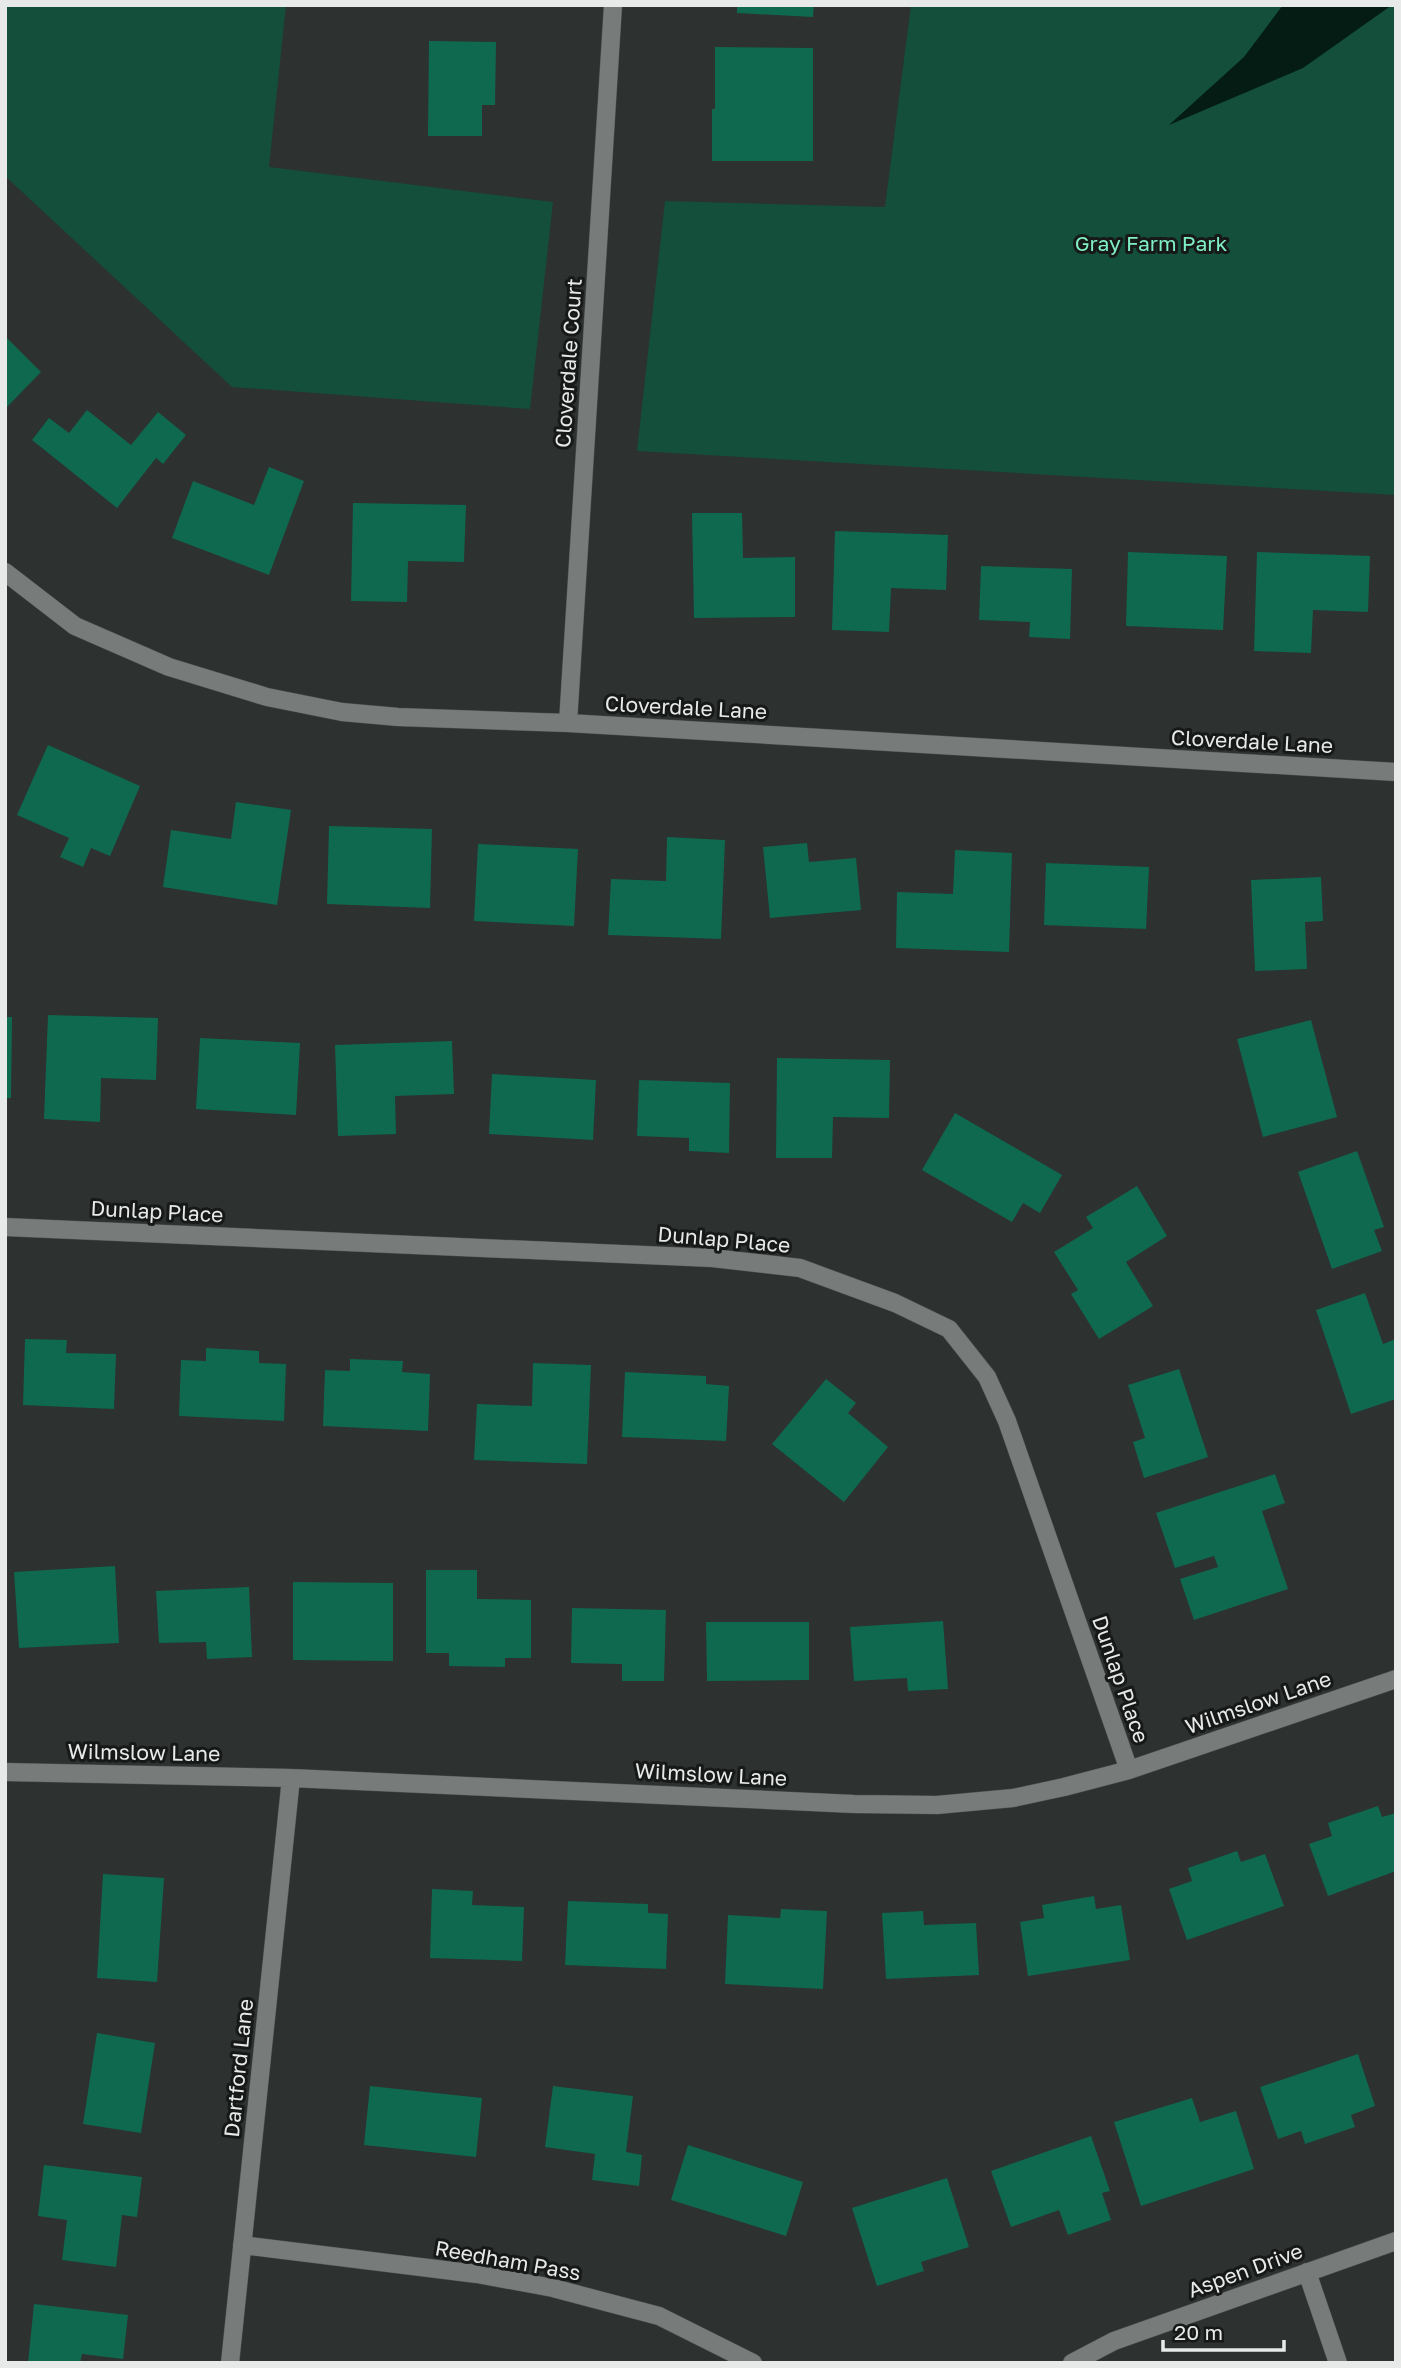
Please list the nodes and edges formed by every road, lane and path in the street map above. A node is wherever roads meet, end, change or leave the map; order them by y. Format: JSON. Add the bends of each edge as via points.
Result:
{"nodes":[{"id":1,"x":613,"y":5,"type":"edge"},
{"id":2,"x":5,"y":572,"type":"edge"},
{"id":3,"x":568,"y":723,"type":"junction"},
{"id":4,"x":1396,"y":772,"type":"edge"},
{"id":5,"x":5,"y":1227,"type":"edge"},
{"id":6,"x":1396,"y":1679,"type":"edge"},
{"id":7,"x":1129,"y":1770,"type":"junction"},
{"id":8,"x":5,"y":1772,"type":"edge"},
{"id":9,"x":291,"y":1779,"type":"junction"},
{"id":10,"x":1396,"y":2241,"type":"edge"},
{"id":11,"x":242,"y":2245,"type":"junction"},
{"id":12,"x":1307,"y":2272,"type":"junction"},
{"id":13,"x":230,"y":2363,"type":"edge"},
{"id":14,"x":753,"y":2363,"type":"edge"},
{"id":15,"x":1072,"y":2363,"type":"edge"},
{"id":16,"x":1338,"y":2363,"type":"edge"}],
"edges":[{"from":1,"to":3,"type":"street","name":"Cloverdale Court"},
{"from":2,"to":3,"type":"street","name":"Cloverdale Lane","via":[[75,626],[169,667],[267,697],[342,712],[398,717]]},
{"from":3,"to":4,"type":"street","name":"Cloverdale Lane"},
{"from":5,"to":7,"type":"street","name":"Dunlap Place","via":[[712,1258],[800,1268],[895,1303],[949,1329],[987,1377],[1007,1421]]},
{"from":6,"to":7,"type":"street","name":"Wilmslow Lane"},
{"from":7,"to":9,"type":"street","name":"Wilmslow Lane","via":[[1013,1798],[937,1805]]},
{"from":8,"to":9,"type":"street","name":"Wilmslow Lane"},
{"from":9,"to":11,"type":"street","name":"Dartford Lane"},
{"from":10,"to":12,"type":"street","name":"Aspen Drive"},
{"from":11,"to":13,"type":"street","name":"Dartford Lane"},
{"from":11,"to":14,"type":"street","name":"Reedham Pass","via":[[553,2288],[659,2316]]},
{"from":12,"to":15,"type":"street","name":"Aspen Drive","via":[[1114,2341]]},
{"from":12,"to":16,"type":"street"}]}
